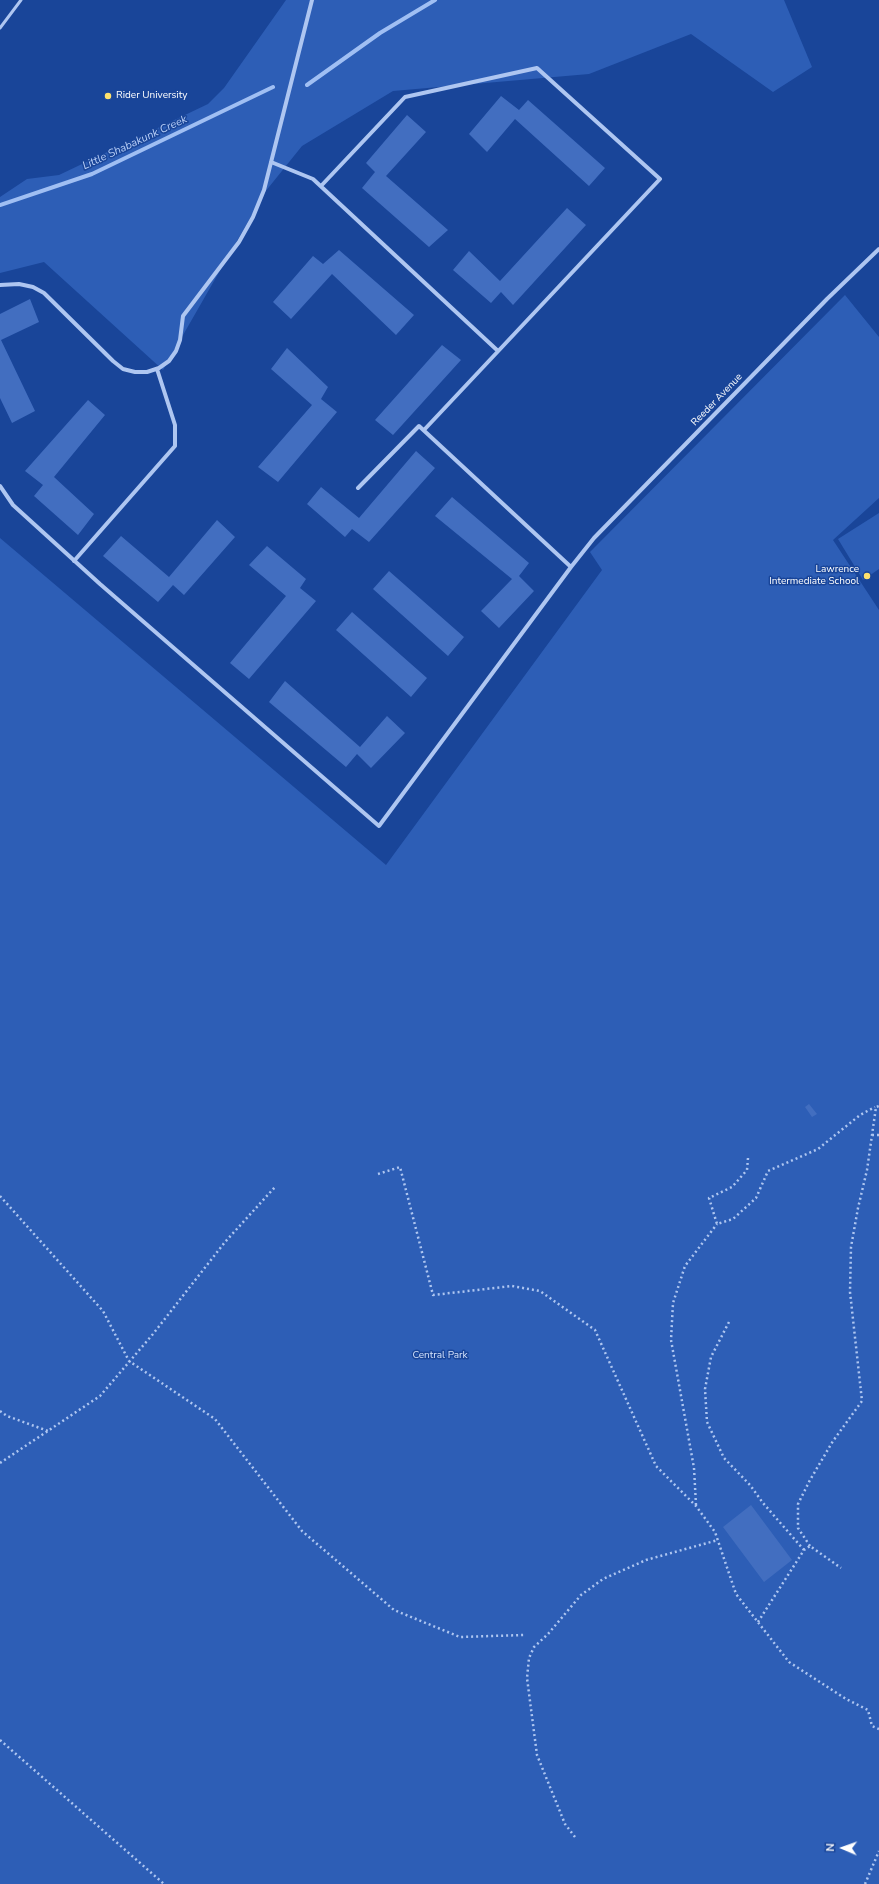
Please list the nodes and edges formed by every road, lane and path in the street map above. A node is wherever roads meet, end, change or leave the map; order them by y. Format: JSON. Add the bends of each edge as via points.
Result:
{"nodes":[{"id":1,"x":21,"y":0,"type":"edge"},
{"id":2,"x":312,"y":0,"type":"edge"},
{"id":3,"x":0,"y":28,"type":"edge"},
{"id":4,"x":272,"y":162,"type":"junction"},
{"id":5,"x":321,"y":186,"type":"junction"},
{"id":6,"x":879,"y":250,"type":"edge"},
{"id":7,"x":0,"y":285,"type":"edge"},
{"id":8,"x":498,"y":351,"type":"junction"},
{"id":9,"x":157,"y":369,"type":"junction"},
{"id":10,"x":424,"y":430,"type":"junction"},
{"id":11,"x":0,"y":486,"type":"edge"},
{"id":12,"x":358,"y":488,"type":"dead end"},
{"id":13,"x":74,"y":560,"type":"junction"},
{"id":14,"x":571,"y":567,"type":"junction"},
{"id":15,"x":877,"y":1106,"type":"edge"},
{"id":16,"x":872,"y":1135,"type":"junction"},
{"id":17,"x":879,"y":1135,"type":"edge"},
{"id":18,"x":748,"y":1158,"type":"dead end"},
{"id":19,"x":378,"y":1174,"type":"dead end"},
{"id":20,"x":275,"y":1187,"type":"dead end"},
{"id":21,"x":0,"y":1196,"type":"edge"},
{"id":22,"x":717,"y":1224,"type":"junction"},
{"id":23,"x":729,"y":1322,"type":"dead end"},
{"id":24,"x":129,"y":1361,"type":"junction"},
{"id":25,"x":0,"y":1412,"type":"edge"},
{"id":26,"x":48,"y":1431,"type":"junction"},
{"id":27,"x":0,"y":1463,"type":"edge"},
{"id":28,"x":696,"y":1506,"type":"junction"},
{"id":29,"x":718,"y":1540,"type":"junction"},
{"id":30,"x":810,"y":1546,"type":"junction"},
{"id":31,"x":804,"y":1550,"type":"junction"},
{"id":32,"x":841,"y":1568,"type":"dead end"},
{"id":33,"x":758,"y":1622,"type":"junction"},
{"id":34,"x":524,"y":1635,"type":"dead end"},
{"id":35,"x":879,"y":1729,"type":"edge"},
{"id":36,"x":0,"y":1740,"type":"edge"},
{"id":37,"x":576,"y":1837,"type":"dead end"},
{"id":38,"x":879,"y":1851,"type":"edge"},
{"id":39,"x":164,"y":1884,"type":"edge"},
{"id":40,"x":865,"y":1884,"type":"edge"}],
"edges":[{"from":1,"to":3,"type":"lane"},
{"from":2,"to":4,"type":"street"},
{"from":4,"to":5,"type":"street","via":[[313,179]]},
{"from":4,"to":9,"type":"street","via":[[258,203],[239,242],[183,316],[176,351],[169,361]]},
{"from":5,"to":8,"type":"street"},
{"from":5,"to":8,"type":"street","via":[[405,97],[537,68],[660,179]]},
{"from":6,"to":14,"type":"street","name":"Reeder Avenue","via":[[827,298],[594,538]]},
{"from":7,"to":9,"type":"street","via":[[19,284],[44,293],[123,368],[141,372]]},
{"from":8,"to":10,"type":"street"},
{"from":9,"to":13,"type":"street","via":[[175,425],[175,446]]},
{"from":10,"to":12,"type":"street","via":[[419,426]]},
{"from":10,"to":14,"type":"street"},
{"from":11,"to":13,"type":"street","via":[[13,505]]},
{"from":13,"to":14,"type":"street","name":"Reeder Avenue","via":[[379,826]]},
{"from":15,"to":16,"type":"path"},
{"from":15,"to":22,"type":"path","via":[[860,1115],[818,1149],[768,1171],[756,1198],[733,1219]]},
{"from":16,"to":17,"type":"path"},
{"from":16,"to":30,"type":"path","via":[[851,1247],[850,1292],[862,1401],[833,1441],[798,1504],[798,1528]]},
{"from":18,"to":22,"type":"path","via":[[747,1170],[732,1187],[709,1198]]},
{"from":19,"to":28,"type":"path","via":[[400,1167],[433,1295],[512,1286],[540,1291],[595,1330],[656,1466]]},
{"from":20,"to":24,"type":"path","via":[[225,1242]]},
{"from":21,"to":24,"type":"path","via":[[103,1311]]},
{"from":22,"to":28,"type":"path","via":[[685,1266],[673,1303],[671,1340],[694,1468]]},
{"from":23,"to":31,"type":"path","via":[[711,1356],[704,1389],[707,1422],[724,1458]]},
{"from":24,"to":26,"type":"path","via":[[100,1396]]},
{"from":24,"to":34,"type":"path","via":[[215,1419],[302,1531],[394,1610],[460,1637]]},
{"from":25,"to":26,"type":"path"},
{"from":26,"to":27,"type":"path"},
{"from":28,"to":29,"type":"path"},
{"from":29,"to":33,"type":"path","via":[[736,1594]]},
{"from":29,"to":37,"type":"path","via":[[646,1560],[603,1579],[581,1595],[534,1647],[529,1658],[527,1678],[537,1755],[565,1824]]},
{"from":30,"to":31,"type":"path"},
{"from":30,"to":32,"type":"path"},
{"from":31,"to":33,"type":"path"},
{"from":33,"to":35,"type":"path","via":[[789,1662],[846,1699],[868,1710],[872,1726]]},
{"from":36,"to":39,"type":"path"},
{"from":38,"to":40,"type":"path"}]}
